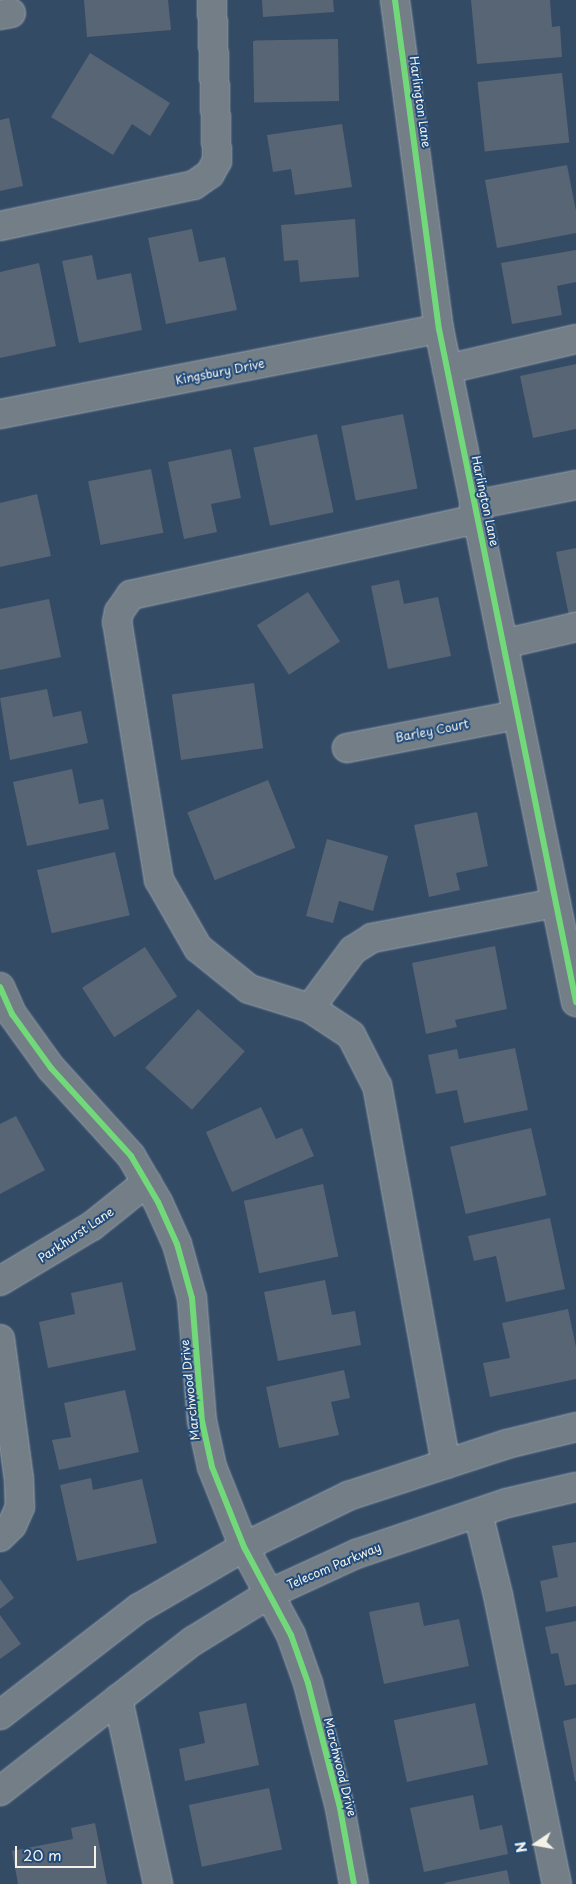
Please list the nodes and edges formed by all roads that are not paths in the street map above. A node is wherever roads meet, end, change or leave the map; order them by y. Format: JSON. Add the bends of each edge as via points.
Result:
{"nodes":[{"id":1,"x":212,"y":0,"type":"edge"},
{"id":2,"x":395,"y":0,"type":"edge"},
{"id":3,"x":0,"y":226,"type":"edge"},
{"id":4,"x":439,"y":329,"type":"junction"},
{"id":5,"x":576,"y":339,"type":"edge"},
{"id":6,"x":447,"y":369,"type":"junction"},
{"id":7,"x":0,"y":414,"type":"edge"},
{"id":8,"x":576,"y":485,"type":"edge"},
{"id":9,"x":475,"y":512,"type":"junction"},
{"id":10,"x":576,"y":628,"type":"edge"},
{"id":11,"x":503,"y":644,"type":"junction"},
{"id":12,"x":517,"y":714,"type":"junction"},
{"id":13,"x":347,"y":748,"type":"dead end"},
{"id":14,"x":556,"y":903,"type":"junction"},
{"id":15,"x":0,"y":987,"type":"edge"},
{"id":16,"x":576,"y":1002,"type":"edge"},
{"id":17,"x":310,"y":1008,"type":"junction"},
{"id":18,"x":10,"y":1031,"type":"edge"},
{"id":19,"x":147,"y":1182,"type":"junction"},
{"id":20,"x":0,"y":1281,"type":"edge"},
{"id":21,"x":0,"y":1339,"type":"edge"},
{"id":22,"x":576,"y":1427,"type":"edge"},
{"id":23,"x":446,"y":1464,"type":"junction"},
{"id":24,"x":576,"y":1487,"type":"edge"},
{"id":25,"x":478,"y":1513,"type":"junction"},
{"id":26,"x":0,"y":1537,"type":"edge"},
{"id":27,"x":244,"y":1547,"type":"junction"},
{"id":28,"x":269,"y":1594,"type":"junction"},
{"id":29,"x":118,"y":1699,"type":"junction"},
{"id":30,"x":0,"y":1715,"type":"edge"},
{"id":31,"x":0,"y":1791,"type":"edge"},
{"id":32,"x":158,"y":1884,"type":"edge"},
{"id":33,"x":354,"y":1884,"type":"edge"},
{"id":34,"x":557,"y":1884,"type":"edge"}],
"edges":[{"from":1,"to":3,"type":"street","via":[[217,161],[210,174],[194,185]]},
{"from":2,"to":4,"type":"street","name":"Harlington Lane"},
{"from":4,"to":6,"type":"street","name":"Harlington Lane"},
{"from":4,"to":7,"type":"street","name":"Kingsbury Drive"},
{"from":5,"to":6,"type":"street"},
{"from":6,"to":9,"type":"street","name":"Harlington Lane"},
{"from":8,"to":9,"type":"street"},
{"from":9,"to":11,"type":"street","name":"Harlington Lane"},
{"from":9,"to":17,"type":"street","via":[[131,595],[119,612],[116,622],[159,880],[198,948],[249,990]]},
{"from":10,"to":11,"type":"street"},
{"from":11,"to":12,"type":"street","name":"Harlington Lane"},
{"from":12,"to":13,"type":"street","name":"Barley Court"},
{"from":12,"to":14,"type":"street","name":"Harlington Lane"},
{"from":14,"to":16,"type":"street","name":"Harlington Lane"},
{"from":14,"to":17,"type":"street","via":[[372,938],[352,950]]},
{"from":15,"to":18,"type":"street","name":"Marchwood Drive"},
{"from":17,"to":23,"type":"street","via":[[351,1035],[377,1086]]},
{"from":18,"to":19,"type":"street","name":"Marchwood Drive","via":[[50,1068],[131,1156]]},
{"from":19,"to":20,"type":"street","name":"Parkhurst Lane","via":[[92,1226]]},
{"from":19,"to":27,"type":"street","name":"Marchwood Drive","via":[[177,1244],[192,1298],[202,1422],[212,1467]]},
{"from":21,"to":26,"type":"street","via":[[20,1507],[12,1525]]},
{"from":22,"to":23,"type":"street","via":[[507,1444]]},
{"from":23,"to":27,"type":"street","via":[[348,1496]]},
{"from":24,"to":25,"type":"street","name":"Telecom Parkway","via":[[507,1502]]},
{"from":25,"to":28,"type":"street","name":"Telecom Parkway","via":[[356,1554]]},
{"from":25,"to":34,"type":"street"},
{"from":27,"to":28,"type":"street","name":"Marchwood Drive"},
{"from":27,"to":30,"type":"street","via":[[139,1608]]},
{"from":28,"to":29,"type":"street","name":"Telecom Parkway","via":[[193,1641]]},
{"from":28,"to":33,"type":"street","name":"Marchwood Drive","via":[[290,1635],[308,1684],[340,1808]]},
{"from":29,"to":31,"type":"street","name":"Telecom Parkway"},
{"from":29,"to":32,"type":"street"}]}
